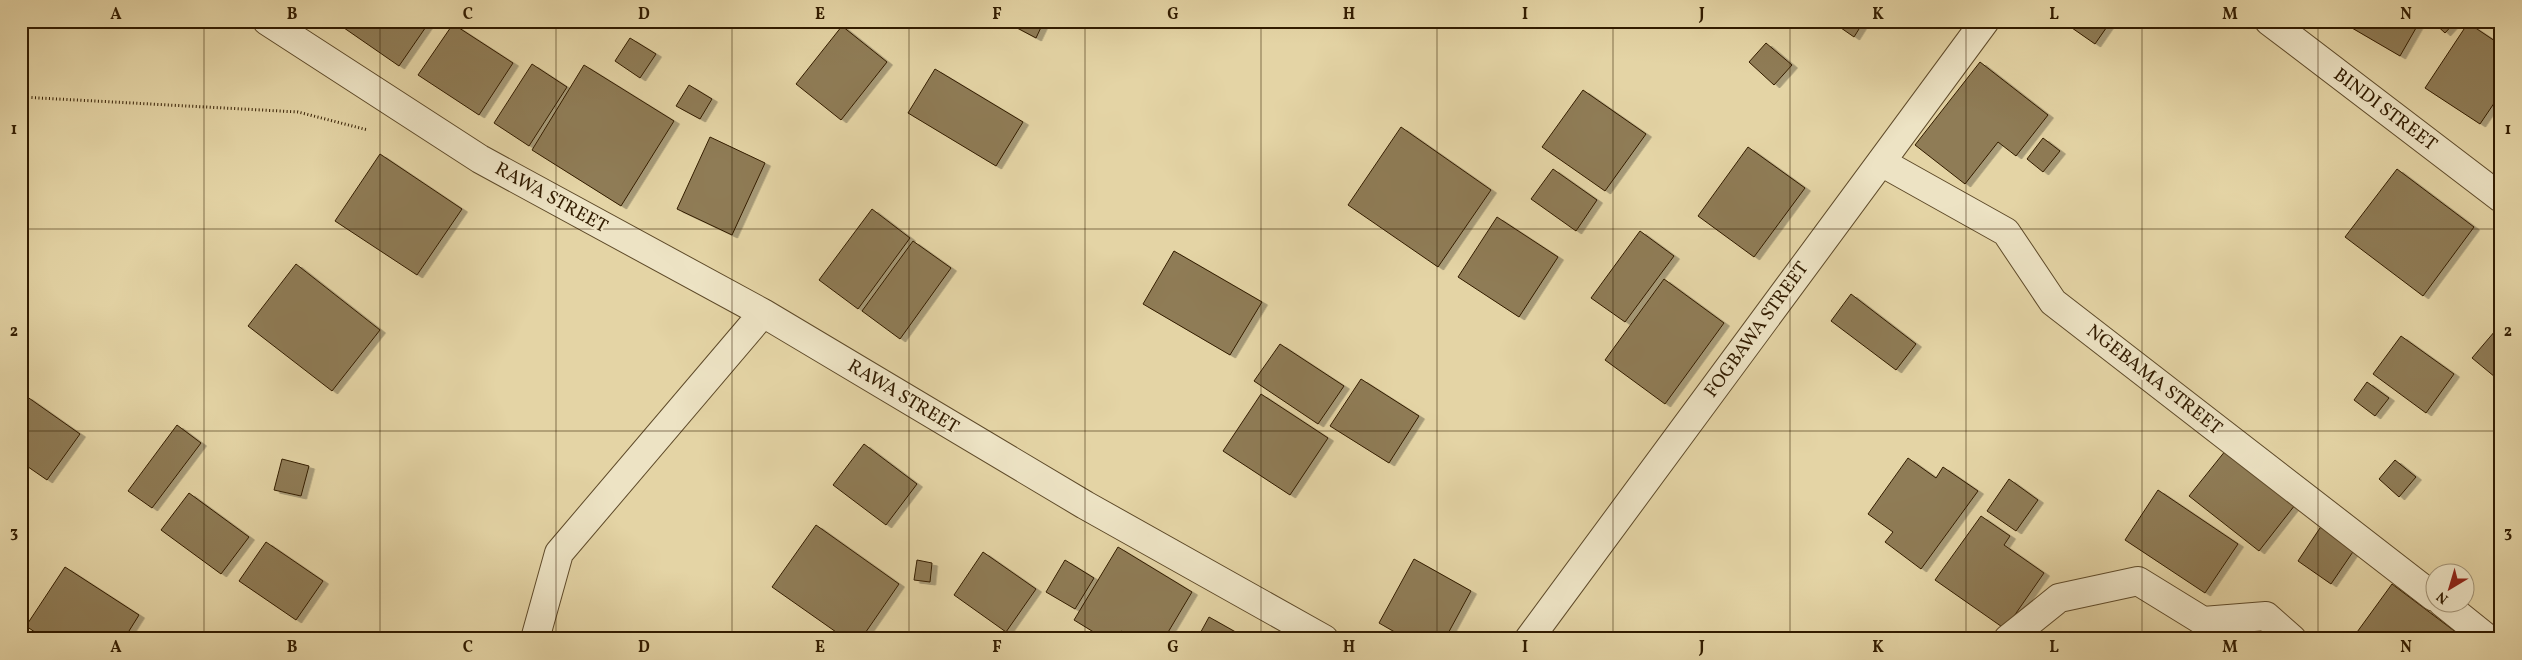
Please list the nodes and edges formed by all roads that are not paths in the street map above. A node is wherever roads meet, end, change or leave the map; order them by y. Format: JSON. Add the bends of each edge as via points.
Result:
{"nodes":[{"id":1,"x":267,"y":21,"type":"edge"},
{"id":2,"x":1985,"y":21,"type":"edge"},
{"id":3,"x":2269,"y":21,"type":"edge"},
{"id":4,"x":1881,"y":162,"type":"junction"},
{"id":5,"x":2501,"y":198,"type":"edge"},
{"id":6,"x":762,"y":313,"type":"junction"},
{"id":7,"x":2424,"y":589,"type":"edge"},
{"id":8,"x":2454,"y":612,"type":"edge"},
{"id":9,"x":535,"y":639,"type":"edge"},
{"id":10,"x":1324,"y":639,"type":"edge"},
{"id":11,"x":1529,"y":639,"type":"edge"},
{"id":12,"x":2008,"y":639,"type":"edge"},
{"id":13,"x":2292,"y":639,"type":"edge"},
{"id":14,"x":2488,"y":639,"type":"edge"}],
"edges":[{"from":1,"to":6,"type":"street","name":"RAWA STREET","via":[[480,159]]},
{"from":2,"to":4,"type":"street","name":"FOGBAWA STREET"},
{"from":3,"to":5,"type":"street","name":"BINDI STREET"},
{"from":4,"to":7,"type":"street","name":"NGEBAMA STREET","via":[[2006,232],[2053,302]]},
{"from":4,"to":11,"type":"street","name":"FOGBAWA STREET"},
{"from":6,"to":9,"type":"street","via":[[558,554]]},
{"from":6,"to":10,"type":"street","name":"RAWA STREET","via":[[1086,505]]},
{"from":8,"to":14,"type":"street"},
{"from":12,"to":13,"type":"street","via":[[2059,598],[2138,581],[2203,621],[2266,616]]}]}
